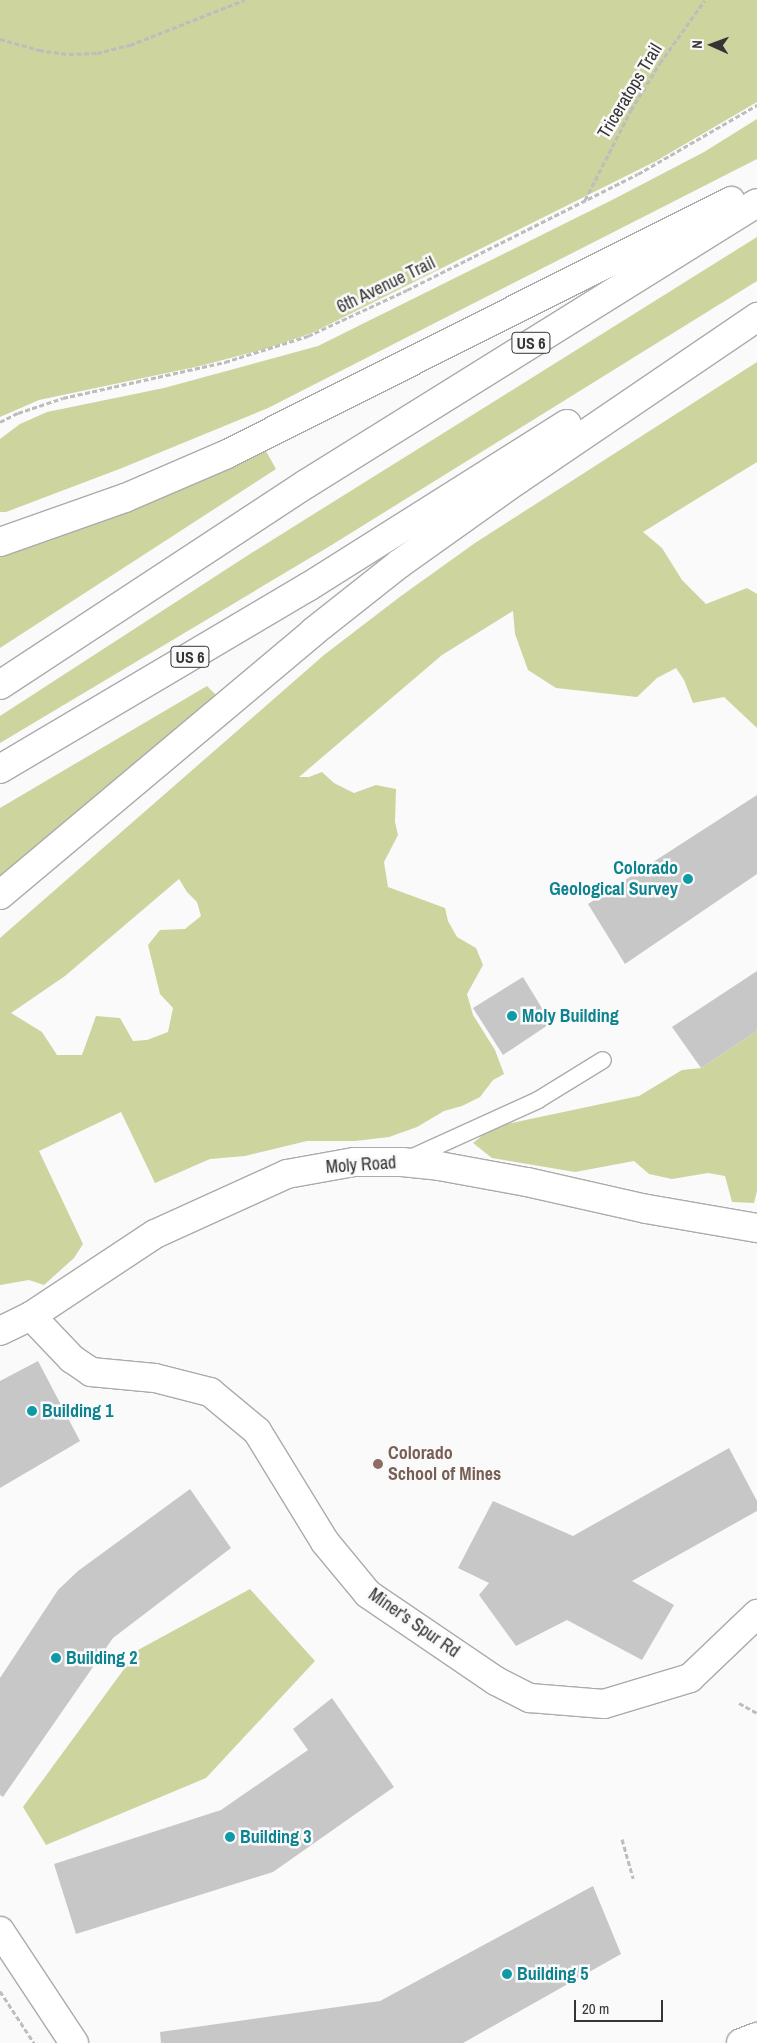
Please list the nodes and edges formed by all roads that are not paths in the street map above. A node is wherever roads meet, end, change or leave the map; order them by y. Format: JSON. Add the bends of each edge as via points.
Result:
{"nodes":[{"id":1,"x":757,"y":188,"type":"edge"},
{"id":2,"x":757,"y":204,"type":"edge"},
{"id":3,"x":757,"y":307,"type":"edge"},
{"id":4,"x":757,"y":317,"type":"edge"},
{"id":5,"x":0,"y":542,"type":"edge"},
{"id":6,"x":0,"y":685,"type":"edge"},
{"id":7,"x":0,"y":770,"type":"edge"},
{"id":8,"x":0,"y":896,"type":"edge"},
{"id":9,"x":603,"y":1060,"type":"dead end"},
{"id":10,"x":402,"y":1162,"type":"junction"},
{"id":11,"x":757,"y":1228,"type":"edge"},
{"id":12,"x":31,"y":1316,"type":"junction"},
{"id":13,"x":0,"y":1331,"type":"edge"},
{"id":14,"x":757,"y":1614,"type":"edge"},
{"id":15,"x":0,"y":1931,"type":"edge"},
{"id":16,"x":757,"y":2037,"type":"edge"},
{"id":17,"x":74,"y":2043,"type":"edge"},
{"id":18,"x":741,"y":2043,"type":"edge"}],
"edges":[{"from":1,"to":5,"type":"main road","via":[[227,454],[125,498]]},
{"from":2,"to":6,"type":"main road","number":"US 6","via":[[306,484]]},
{"from":3,"to":7,"type":"main road","number":"US 6","via":[[284,602]]},
{"from":4,"to":8,"type":"main road","via":[[400,564],[285,656]]},
{"from":9,"to":10,"type":"lane","via":[[538,1100]]},
{"from":10,"to":11,"type":"main road","name":"Moly Road","via":[[488,1175],[647,1209]]},
{"from":10,"to":12,"type":"main road","name":"Moly Road","via":[[354,1162],[287,1174],[138,1243]]},
{"from":12,"to":13,"type":"main road","name":"Moly Road"},
{"from":12,"to":14,"type":"main road","name":"Miner's Spur Rd","via":[[72,1359],[91,1372],[155,1378],[210,1392],[257,1432],[325,1542],[368,1594],[496,1681],[530,1698],[604,1704],[690,1678]]},
{"from":15,"to":17,"type":"main road"},
{"from":16,"to":18,"type":"main road"}]}
